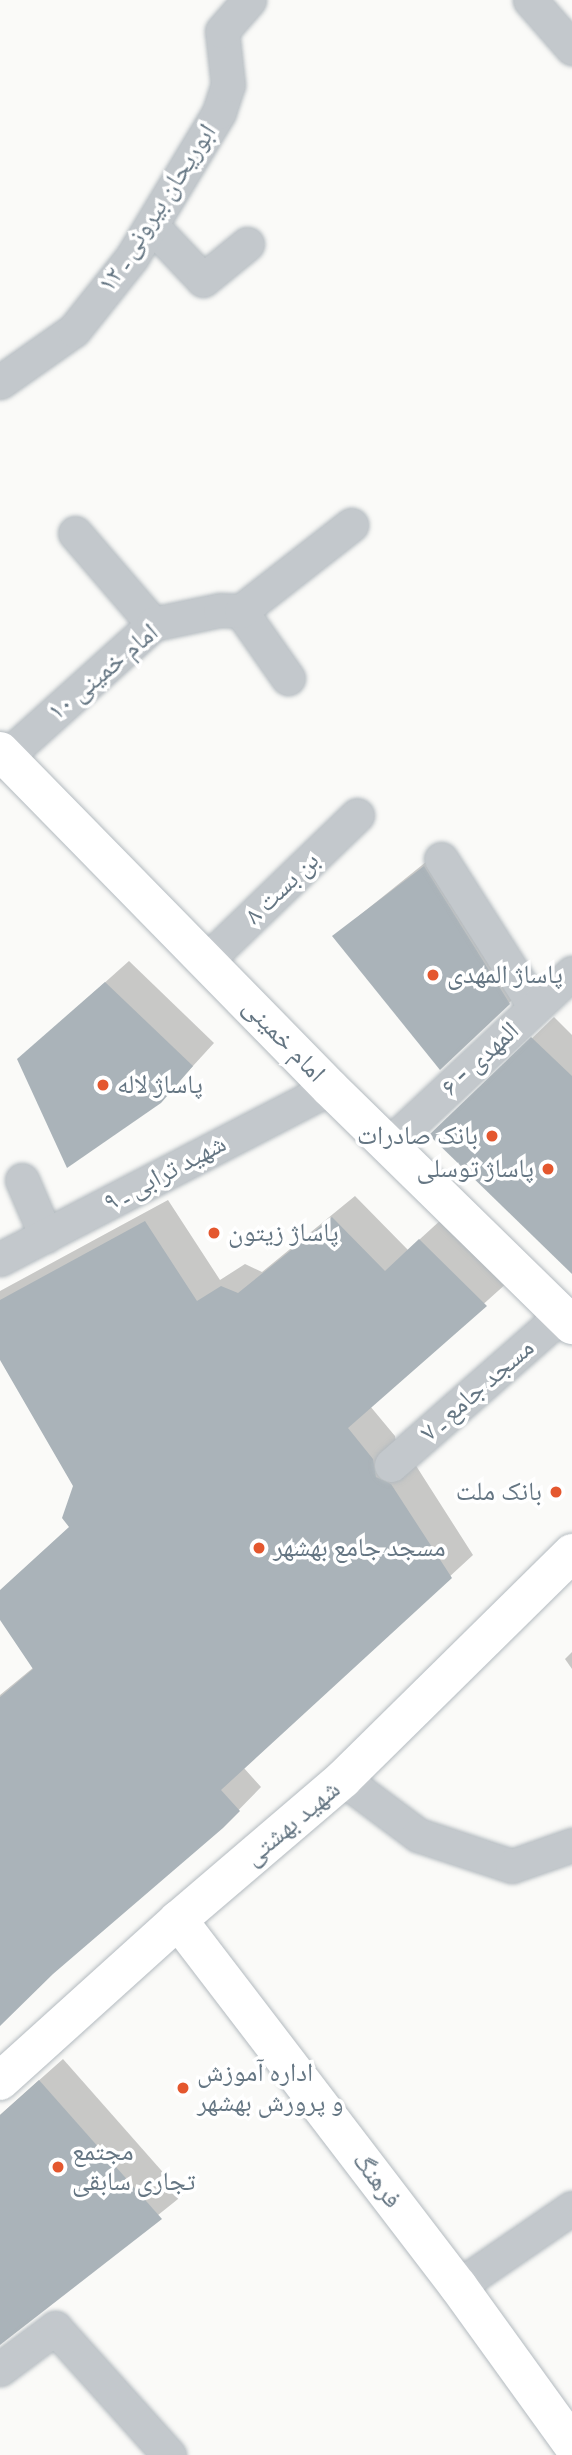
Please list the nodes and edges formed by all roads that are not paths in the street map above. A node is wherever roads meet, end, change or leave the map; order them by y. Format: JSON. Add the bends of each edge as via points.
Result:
{"nodes":[{"id":1,"x":249,"y":0,"type":"edge"},
{"id":2,"x":530,"y":0,"type":"edge"},
{"id":3,"x":572,"y":48,"type":"edge"},
{"id":4,"x":152,"y":226,"type":"junction"},
{"id":5,"x":247,"y":244,"type":"dead end"},
{"id":6,"x":0,"y":382,"type":"edge"},
{"id":7,"x":351,"y":525,"type":"dead end"},
{"id":8,"x":75,"y":533,"type":"dead end"},
{"id":9,"x":241,"y":611,"type":"junction"},
{"id":10,"x":153,"y":624,"type":"junction"},
{"id":11,"x":288,"y":678,"type":"dead end"},
{"id":12,"x":2,"y":756,"type":"edge"},
{"id":13,"x":357,"y":815,"type":"dead end"},
{"id":14,"x":441,"y":859,"type":"dead end"},
{"id":15,"x":206,"y":961,"type":"junction"},
{"id":16,"x":572,"y":973,"type":"edge"},
{"id":17,"x":535,"y":1007,"type":"junction"},
{"id":18,"x":330,"y":1087,"type":"junction"},
{"id":19,"x":388,"y":1144,"type":"junction"},
{"id":20,"x":22,"y":1181,"type":"dead end"},
{"id":21,"x":46,"y":1236,"type":"junction"},
{"id":22,"x":0,"y":1259,"type":"edge"},
{"id":23,"x":567,"y":1320,"type":"edge"},
{"id":24,"x":391,"y":1465,"type":"dead end"},
{"id":25,"x":572,"y":1553,"type":"edge"},
{"id":26,"x":343,"y":1779,"type":"junction"},
{"id":27,"x":572,"y":1845,"type":"edge"},
{"id":28,"x":178,"y":1920,"type":"junction"},
{"id":29,"x":0,"y":2081,"type":"edge"},
{"id":30,"x":572,"y":2208,"type":"edge"},
{"id":31,"x":458,"y":2286,"type":"junction"},
{"id":32,"x":0,"y":2369,"type":"edge"},
{"id":33,"x":572,"y":2444,"type":"edge"},
{"id":34,"x":169,"y":2455,"type":"edge"}],
"edges":[{"from":1,"to":4,"type":"street","name":"ابوریحان بیرونی ـ ۱۲","via":[[222,31],[228,85],[219,112]]},
{"from":2,"to":3,"type":"street"},
{"from":4,"to":5,"type":"street","via":[[203,280]]},
{"from":4,"to":6,"type":"street","name":"ابوریحان بیرونی ـ ۱۲","via":[[74,330]]},
{"from":7,"to":9,"type":"street"},
{"from":8,"to":10,"type":"street"},
{"from":9,"to":10,"type":"street","name":"امام خمینی ۱۰","via":[[220,610]]},
{"from":9,"to":11,"type":"street"},
{"from":10,"to":12,"type":"street","name":"امام خمینی ۱۰"},
{"from":12,"to":15,"type":"street","name":"امام خمینی"},
{"from":13,"to":15,"type":"street","name":"بن بست ۸"},
{"from":14,"to":17,"type":"street"},
{"from":15,"to":18,"type":"street","name":"امام خمینی"},
{"from":16,"to":17,"type":"street","name":"المهدی - ۶"},
{"from":17,"to":19,"type":"street","name":"المهدی - ۶"},
{"from":18,"to":19,"type":"street","name":"امام خمینی"},
{"from":18,"to":21,"type":"street","name":"شهید ترابی ـ ۹"},
{"from":19,"to":23,"type":"street","name":"امام خمینی"},
{"from":20,"to":21,"type":"street"},
{"from":21,"to":22,"type":"street","name":"شهید ترابی ـ ۹"},
{"from":23,"to":24,"type":"street","name":"مسجد جامع ـ ۷"},
{"from":25,"to":26,"type":"street","name":"شهید بهشتی"},
{"from":26,"to":27,"type":"street","via":[[418,1835],[512,1866]]},
{"from":26,"to":28,"type":"street","name":"شهید بهشتی"},
{"from":28,"to":29,"type":"street","name":"شهید بهشتی"},
{"from":28,"to":31,"type":"street","name":"فرهنگ"},
{"from":30,"to":31,"type":"street"},
{"from":31,"to":33,"type":"street","name":"فرهنگ"},
{"from":32,"to":34,"type":"street","via":[[55,2328]]}]}
